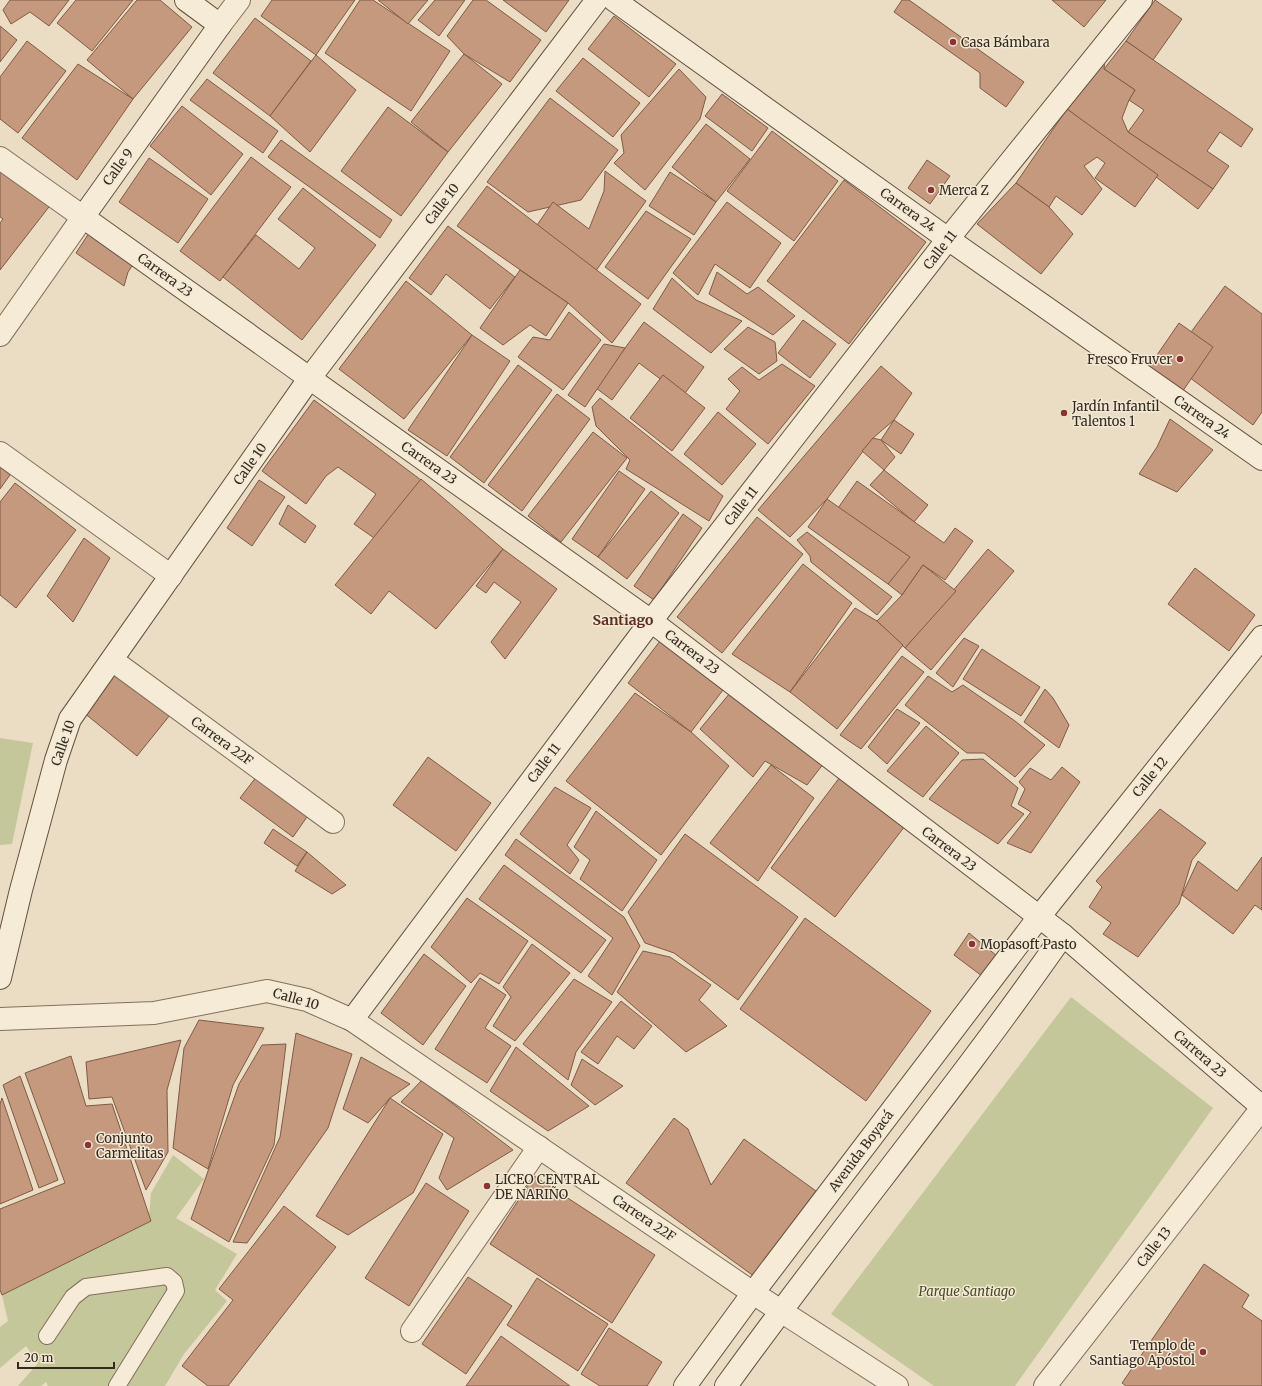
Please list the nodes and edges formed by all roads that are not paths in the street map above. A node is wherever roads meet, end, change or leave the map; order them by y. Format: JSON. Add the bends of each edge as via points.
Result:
{"nodes":[{"id":1,"x":186,"y":0,"type":"edge"},
{"id":2,"x":239,"y":0,"type":"edge"},
{"id":3,"x":597,"y":0,"type":"edge"},
{"id":4,"x":614,"y":0,"type":"edge"},
{"id":5,"x":1141,"y":0,"type":"edge"},
{"id":6,"x":220,"y":25,"type":"junction"},
{"id":7,"x":0,"y":158,"type":"edge"},
{"id":8,"x":83,"y":216,"type":"junction"},
{"id":9,"x":948,"y":239,"type":"junction"},
{"id":10,"x":0,"y":335,"type":"edge"},
{"id":11,"x":310,"y":378,"type":"junction"},
{"id":12,"x":0,"y":453,"type":"edge"},
{"id":13,"x":1262,"y":459,"type":"edge"},
{"id":14,"x":171,"y":576,"type":"junction"},
{"id":15,"x":651,"y":621,"type":"junction"},
{"id":16,"x":1262,"y":638,"type":"edge"},
{"id":17,"x":112,"y":660,"type":"junction"},
{"id":18,"x":333,"y":822,"type":"dead end"},
{"id":19,"x":1039,"y":917,"type":"junction"},
{"id":20,"x":1063,"y":935,"type":"junction"},
{"id":21,"x":0,"y":978,"type":"edge"},
{"id":22,"x":0,"y":1019,"type":"edge"},
{"id":23,"x":352,"y":1020,"type":"junction"},
{"id":24,"x":1262,"y":1108,"type":"edge"},
{"id":25,"x":539,"y":1147,"type":"junction"},
{"id":26,"x":754,"y":1293,"type":"junction"},
{"id":27,"x":781,"y":1310,"type":"junction"},
{"id":28,"x":412,"y":1331,"type":"dead end"},
{"id":29,"x":47,"y":1336,"type":"dead end"},
{"id":30,"x":117,"y":1386,"type":"edge"},
{"id":31,"x":685,"y":1386,"type":"edge"},
{"id":32,"x":726,"y":1386,"type":"edge"},
{"id":33,"x":897,"y":1386,"type":"edge"},
{"id":34,"x":1045,"y":1386,"type":"edge"}],
"edges":[{"from":1,"to":6,"type":"street"},
{"from":2,"to":6,"type":"street","name":"Calle 9"},
{"from":3,"to":11,"type":"street","name":"Calle 10"},
{"from":4,"to":9,"type":"street","name":"Carrera 24"},
{"from":5,"to":9,"type":"street","name":"Calle 11"},
{"from":6,"to":8,"type":"street","name":"Calle 9"},
{"from":7,"to":8,"type":"street","name":"Carrera 23"},
{"from":8,"to":10,"type":"street","name":"Calle 9"},
{"from":8,"to":11,"type":"street","name":"Carrera 23"},
{"from":9,"to":13,"type":"street","name":"Carrera 24"},
{"from":9,"to":15,"type":"street","name":"Calle 11"},
{"from":11,"to":14,"type":"street","name":"Calle 10"},
{"from":11,"to":15,"type":"street","name":"Carrera 23"},
{"from":12,"to":14,"type":"street"},
{"from":14,"to":17,"type":"street","name":"Calle 10"},
{"from":15,"to":19,"type":"street","name":"Carrera 23"},
{"from":15,"to":23,"type":"street","name":"Calle 11"},
{"from":16,"to":19,"type":"street","name":"Calle 12"},
{"from":17,"to":18,"type":"street","name":"Carrera 22F"},
{"from":17,"to":21,"type":"street","name":"Calle 10","via":[[70,719],[56,760]]},
{"from":19,"to":20,"type":"street","name":"Carrera 23"},
{"from":19,"to":26,"type":"street","name":"Avenida Boyacá"},
{"from":20,"to":24,"type":"street","name":"Carrera 23"},
{"from":20,"to":27,"type":"street","via":[[1019,997]]},
{"from":22,"to":23,"type":"street","name":"Calle 10","via":[[154,1013],[267,991],[307,1000]]},
{"from":23,"to":25,"type":"street","name":"Carrera 22F"},
{"from":24,"to":34,"type":"street","name":"Calle 13"},
{"from":25,"to":26,"type":"street","name":"Carrera 22F"},
{"from":25,"to":28,"type":"street"},
{"from":26,"to":27,"type":"street","name":"Carrera 22F"},
{"from":26,"to":31,"type":"street","name":"Avenida Boyacá"},
{"from":27,"to":32,"type":"street"},
{"from":27,"to":33,"type":"street","name":"Carrera 22F"},
{"from":29,"to":30,"type":"lane","via":[[73,1297],[86,1287],[167,1276],[174,1282],[176,1292]]}]}
